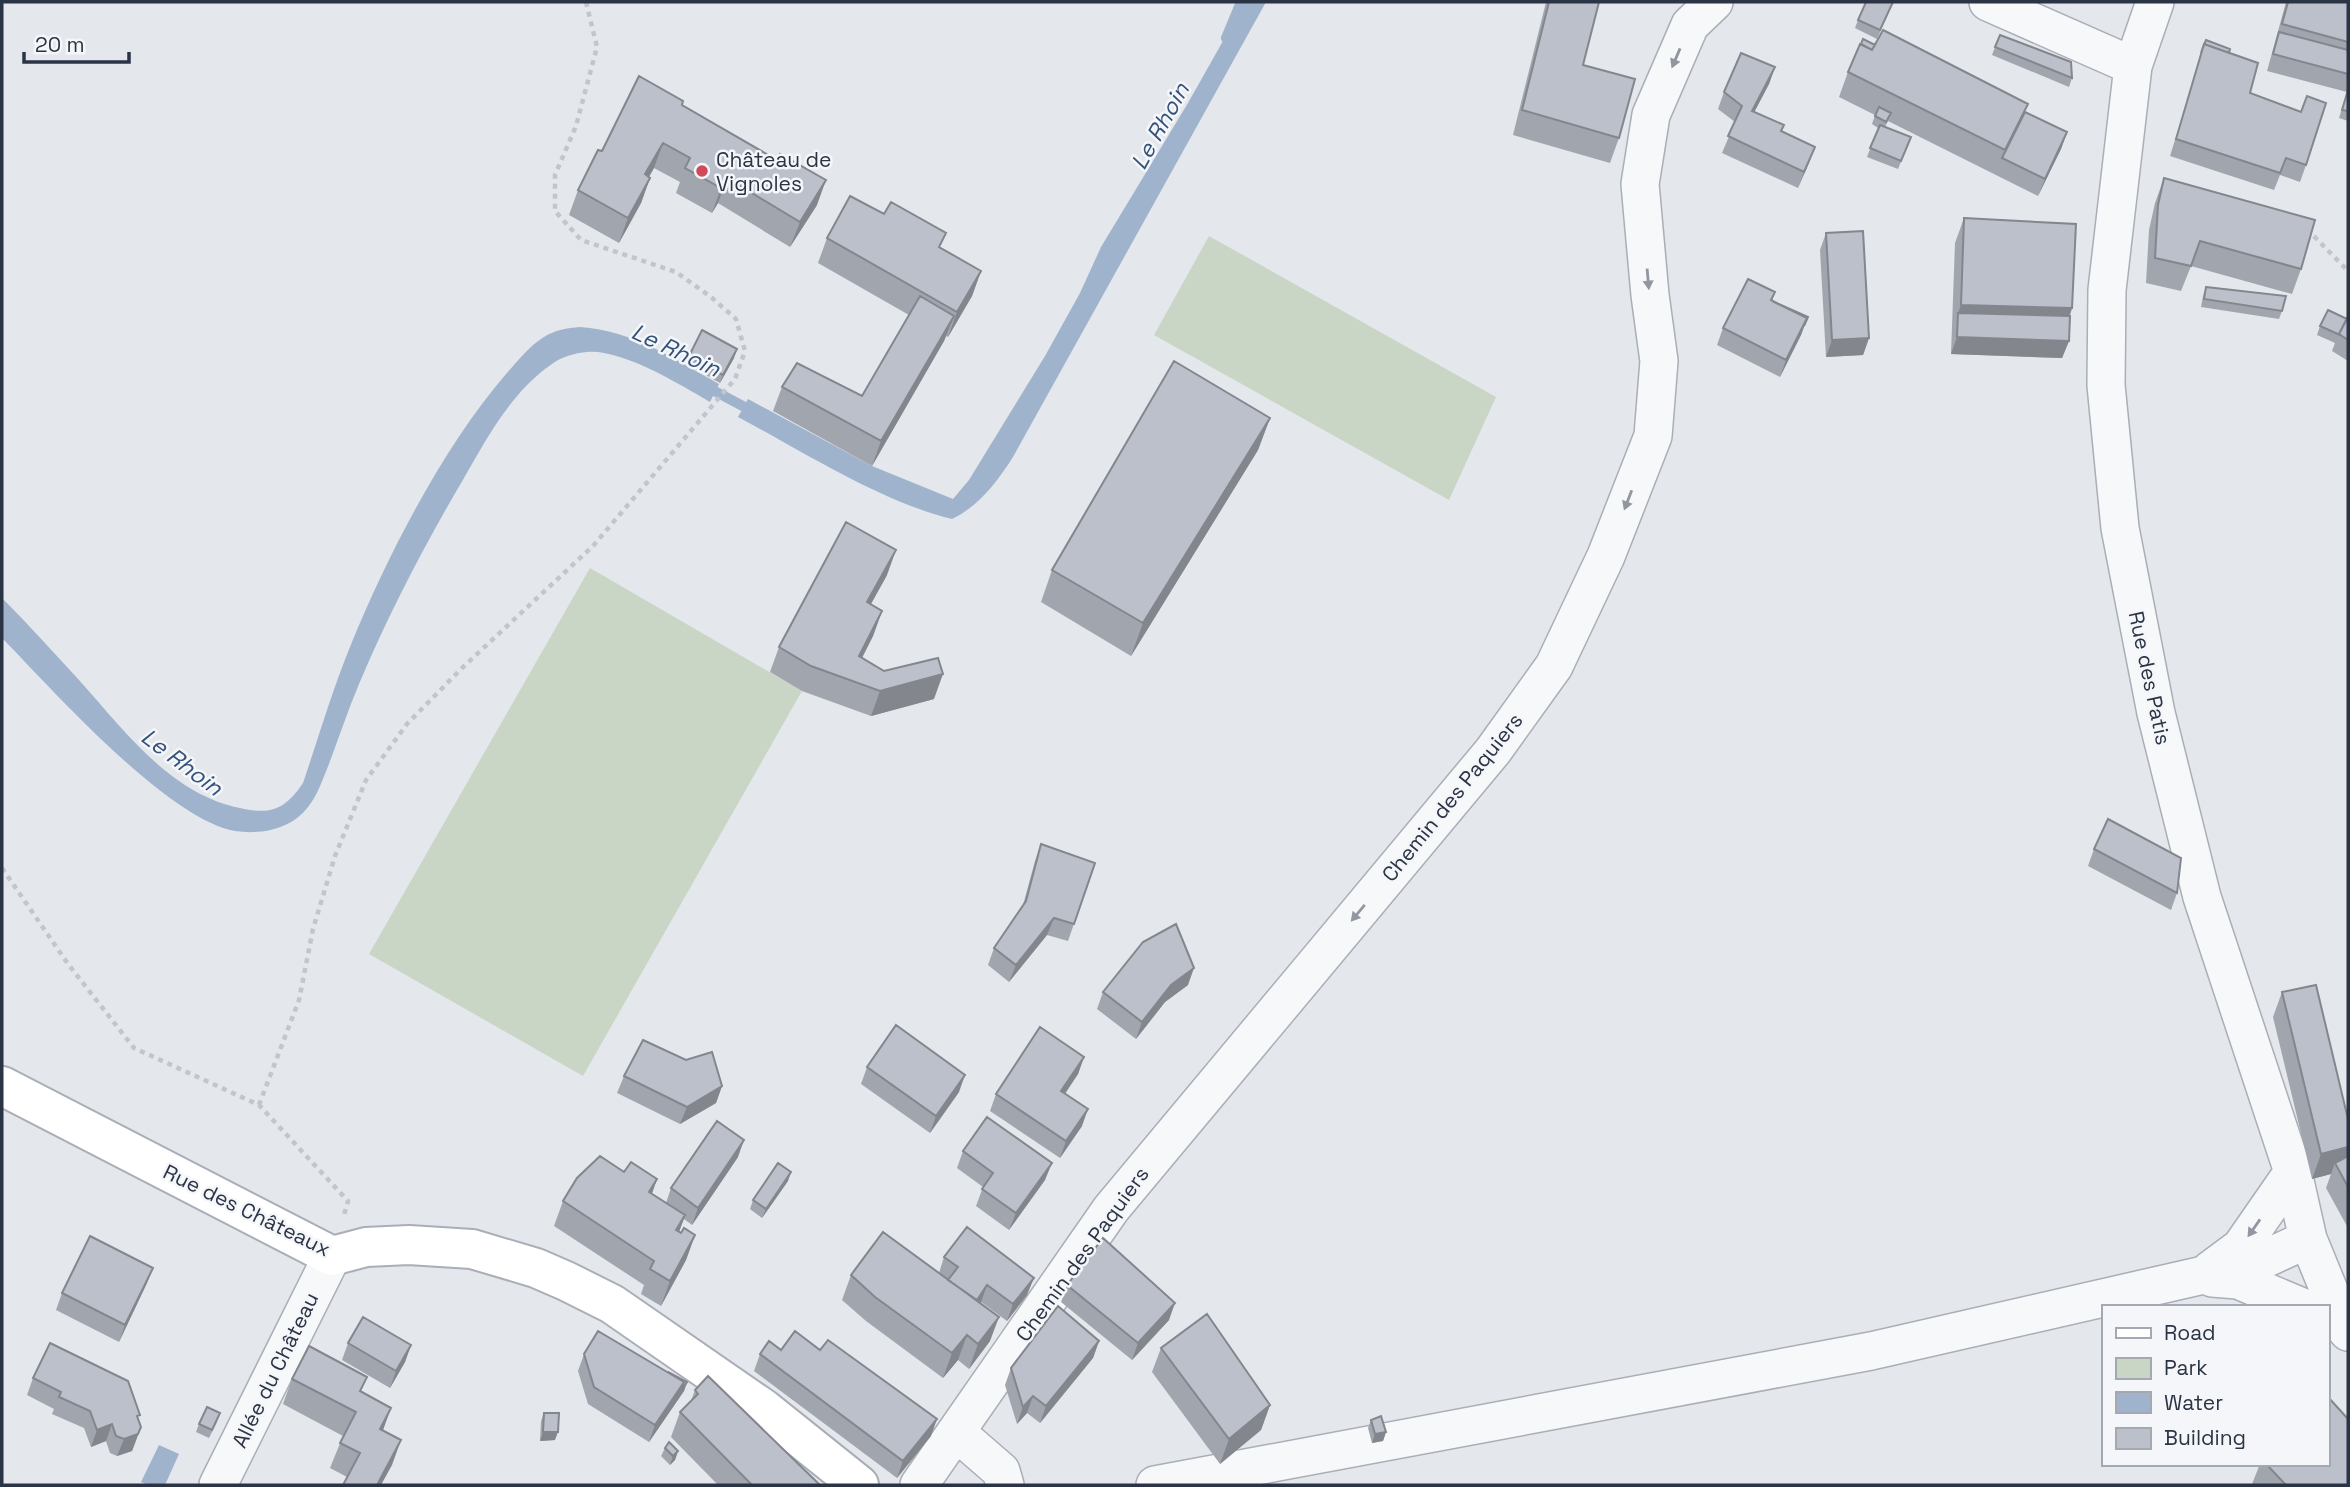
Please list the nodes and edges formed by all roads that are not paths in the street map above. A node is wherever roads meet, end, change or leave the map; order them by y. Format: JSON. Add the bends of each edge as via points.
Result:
{"nodes":[{"id":1,"x":1714,"y":2,"type":"edge"},
{"id":2,"x":1988,"y":2,"type":"edge"},
{"id":3,"x":2155,"y":2,"type":"edge"},
{"id":4,"x":2133,"y":66,"type":"junction"},
{"id":5,"x":2,"y":1086,"type":"edge"},
{"id":6,"x":2293,"y":1172,"type":"junction"},
{"id":7,"x":2308,"y":1238,"type":"junction"},
{"id":8,"x":332,"y":1256,"type":"junction"},
{"id":9,"x":2201,"y":1277,"type":"junction"},
{"id":10,"x":2297,"y":1305,"type":"edge"},
{"id":11,"x":2340,"y":1326,"type":"edge"},
{"id":12,"x":956,"y":1432,"type":"junction"},
{"id":13,"x":218,"y":1485,"type":"edge"},
{"id":14,"x":859,"y":1485,"type":"edge"},
{"id":15,"x":919,"y":1485,"type":"edge"},
{"id":16,"x":1005,"y":1485,"type":"edge"},
{"id":17,"x":1155,"y":1485,"type":"edge"}],
"edges":[{"from":1,"to":12,"type":"street","name":"Chemin des Paquiers","one_way":true,"via":[[1690,25],[1651,115],[1640,184],[1659,361],[1653,436],[1606,556],[1554,666],[1493,751],[1111,1209]]},
{"from":2,"to":4,"type":"street"},
{"from":3,"to":4,"type":"street","name":"Rue des Patis"},
{"from":4,"to":6,"type":"street","name":"Rue des Patis","via":[[2107,290],[2106,385],[2120,528],[2156,713],[2202,897]]},
{"from":5,"to":8,"type":"street","name":"Rue des Châteaux"},
{"from":6,"to":7,"type":"street","name":"Rue des Patis"},
{"from":6,"to":9,"type":"street","one_way":true,"via":[[2241,1247]]},
{"from":7,"to":9,"type":"street","via":[[2256,1263]]},
{"from":7,"to":11,"type":"street","name":"Rue des Patis"},
{"from":8,"to":13,"type":"street","name":"Allée du Château"},
{"from":8,"to":14,"type":"street","name":"Rue des Châteaux","via":[[377,1246],[472,1250],[566,1281],[612,1304],[764,1409]]},
{"from":9,"to":10,"type":"street","via":[[2238,1280]]},
{"from":9,"to":17,"type":"street","via":[[1871,1351]]},
{"from":12,"to":15,"type":"street","name":"Chemin des Paquiers"},
{"from":12,"to":16,"type":"street","via":[[1001,1471]]}]}
